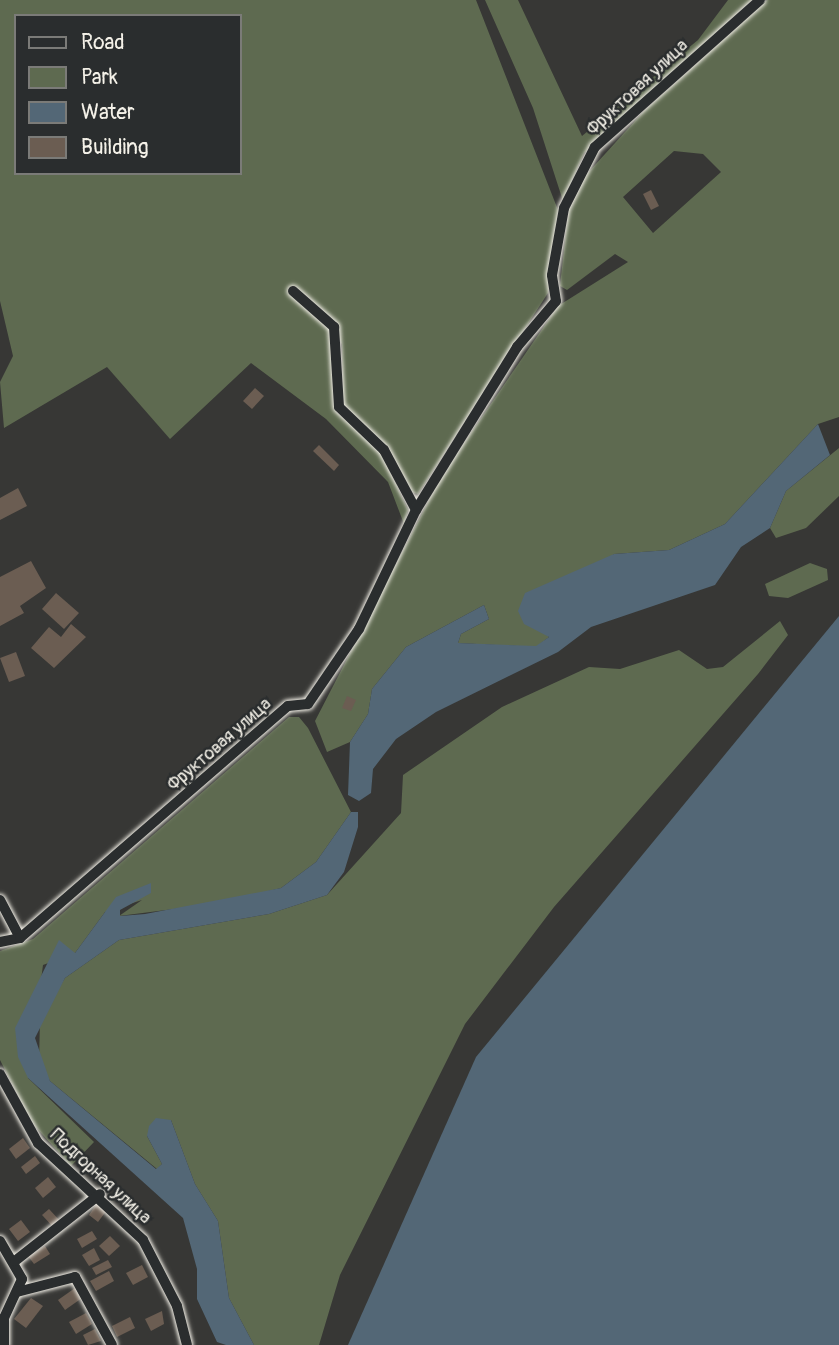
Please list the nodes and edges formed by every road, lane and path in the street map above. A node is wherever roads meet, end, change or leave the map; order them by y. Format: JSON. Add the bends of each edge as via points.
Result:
{"nodes":[{"id":1,"x":760,"y":0,"type":"edge"},
{"id":2,"x":293,"y":291,"type":"dead end"},
{"id":3,"x":416,"y":510,"type":"junction"},
{"id":4,"x":0,"y":900,"type":"edge"},
{"id":5,"x":20,"y":937,"type":"junction"},
{"id":6,"x":0,"y":942,"type":"edge"},
{"id":7,"x":0,"y":1074,"type":"edge"},
{"id":8,"x":100,"y":1194,"type":"junction"},
{"id":9,"x":0,"y":1241,"type":"edge"},
{"id":10,"x":15,"y":1262,"type":"junction"},
{"id":11,"x":17,"y":1292,"type":"junction"},
{"id":12,"x":4,"y":1345,"type":"edge"},
{"id":13,"x":112,"y":1345,"type":"edge"},
{"id":14,"x":187,"y":1345,"type":"edge"}],
"edges":[{"from":1,"to":3,"type":"street","name":"Фруктовая улица","via":[[596,147],[564,208],[552,275],[556,301],[517,347]]},
{"from":2,"to":3,"type":"street","via":[[334,327],[339,407],[384,450]]},
{"from":3,"to":5,"type":"street","name":"Фруктовая улица","via":[[359,629],[308,704],[288,706]]},
{"from":4,"to":5,"type":"street"},
{"from":5,"to":6,"type":"street","name":"Фруктовая улица"},
{"from":7,"to":8,"type":"street","name":"Подгорная улица","via":[[38,1143]]},
{"from":8,"to":10,"type":"street"},
{"from":8,"to":14,"type":"street","name":"Подгорная улица","via":[[158,1265]]},
{"from":9,"to":10,"type":"street"},
{"from":10,"to":11,"type":"street","via":[[22,1279]]},
{"from":11,"to":12,"type":"street","via":[[4,1318]]},
{"from":11,"to":13,"type":"street","via":[[75,1277]]}]}
